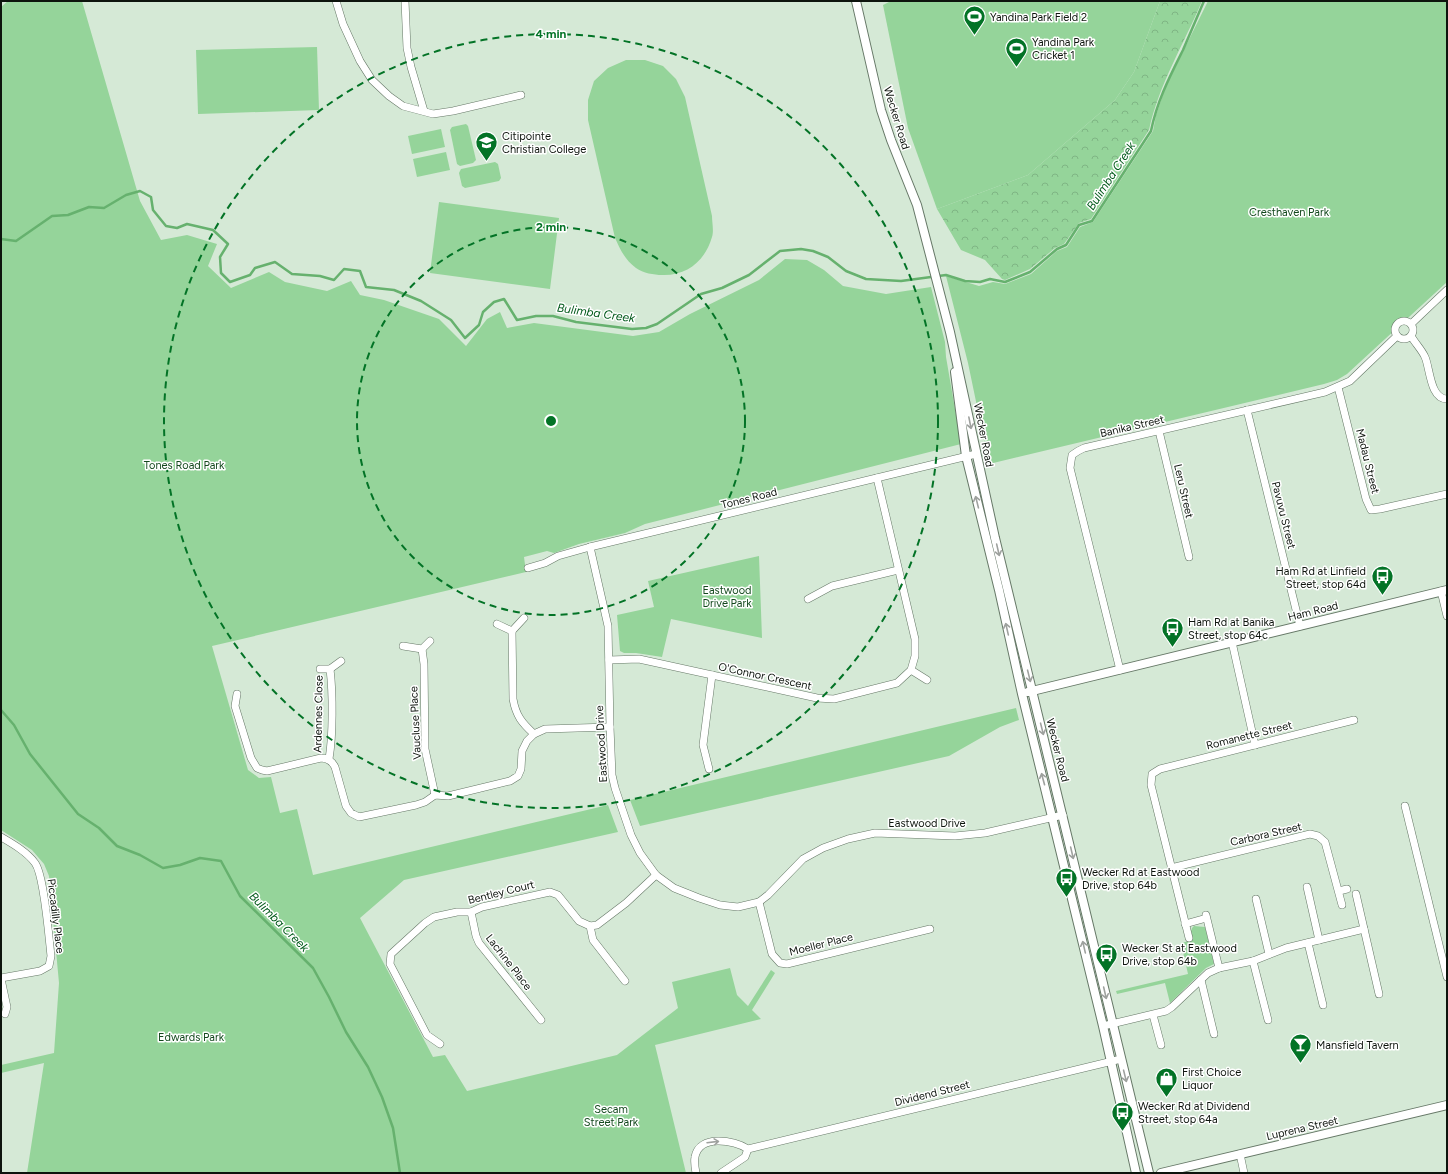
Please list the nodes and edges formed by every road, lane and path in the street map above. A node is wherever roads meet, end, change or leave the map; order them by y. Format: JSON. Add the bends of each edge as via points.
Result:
{"nodes":[{"id":1,"x":336,"y":1,"type":"edge"},
{"id":2,"x":405,"y":1,"type":"edge"},
{"id":3,"x":856,"y":1,"type":"edge"},
{"id":4,"x":521,"y":95,"type":"dead end"},
{"id":5,"x":424,"y":111,"type":"junction"},
{"id":6,"x":1447,"y":290,"type":"edge"},
{"id":7,"x":1411,"y":324,"type":"junction"},
{"id":8,"x":950,"y":332,"type":"junction"},
{"id":9,"x":1397,"y":336,"type":"junction"},
{"id":10,"x":1411,"y":336,"type":"junction"},
{"id":11,"x":1338,"y":387,"type":"junction"},
{"id":12,"x":1447,"y":399,"type":"edge"},
{"id":13,"x":1247,"y":410,"type":"junction"},
{"id":14,"x":1159,"y":431,"type":"junction"},
{"id":15,"x":976,"y":454,"type":"junction"},
{"id":16,"x":966,"y":456,"type":"junction"},
{"id":17,"x":877,"y":478,"type":"junction"},
{"id":18,"x":1447,"y":494,"type":"edge"},
{"id":19,"x":590,"y":547,"type":"junction"},
{"id":20,"x":1189,"y":557,"type":"dead end"},
{"id":21,"x":528,"y":568,"type":"dead end"},
{"id":22,"x":898,"y":570,"type":"junction"},
{"id":23,"x":1444,"y":590,"type":"edge"},
{"id":24,"x":808,"y":599,"type":"dead end"},
{"id":25,"x":1447,"y":616,"type":"edge"},
{"id":26,"x":524,"y":618,"type":"dead end"},
{"id":27,"x":497,"y":624,"type":"dead end"},
{"id":28,"x":1300,"y":626,"type":"junction"},
{"id":29,"x":512,"y":631,"type":"junction"},
{"id":30,"x":430,"y":641,"type":"dead end"},
{"id":31,"x":1232,"y":642,"type":"junction"},
{"id":32,"x":403,"y":646,"type":"dead end"},
{"id":33,"x":422,"y":649,"type":"junction"},
{"id":34,"x":609,"y":660,"type":"junction"},
{"id":35,"x":341,"y":661,"type":"dead end"},
{"id":36,"x":320,"y":669,"type":"dead end"},
{"id":37,"x":330,"y":669,"type":"junction"},
{"id":38,"x":911,"y":670,"type":"junction"},
{"id":39,"x":1120,"y":670,"type":"junction"},
{"id":40,"x":712,"y":675,"type":"junction"},
{"id":41,"x":927,"y":680,"type":"dead end"},
{"id":42,"x":1032,"y":691,"type":"junction"},
{"id":43,"x":237,"y":694,"type":"dead end"},
{"id":44,"x":1022,"y":694,"type":"junction"},
{"id":45,"x":1354,"y":720,"type":"dead end"},
{"id":46,"x":610,"y":728,"type":"junction"},
{"id":47,"x":534,"y":734,"type":"junction"},
{"id":48,"x":1255,"y":745,"type":"junction"},
{"id":49,"x":329,"y":759,"type":"junction"},
{"id":50,"x":709,"y":769,"type":"dead end"},
{"id":51,"x":435,"y":795,"type":"junction"},
{"id":52,"x":1405,"y":806,"type":"dead end"},
{"id":53,"x":1063,"y":815,"type":"junction"},
{"id":54,"x":1053,"y":817,"type":"junction"},
{"id":55,"x":1,"y":837,"type":"edge"},
{"id":56,"x":1171,"y":868,"type":"junction"},
{"id":57,"x":656,"y":876,"type":"junction"},
{"id":58,"x":1307,"y":888,"type":"dead end"},
{"id":59,"x":1347,"y":889,"type":"dead end"},
{"id":60,"x":1339,"y":891,"type":"junction"},
{"id":61,"x":1356,"y":894,"type":"dead end"},
{"id":62,"x":1256,"y":899,"type":"dead end"},
{"id":63,"x":758,"y":902,"type":"junction"},
{"id":64,"x":1342,"y":905,"type":"dead end"},
{"id":65,"x":471,"y":912,"type":"junction"},
{"id":66,"x":1185,"y":924,"type":"junction"},
{"id":67,"x":590,"y":926,"type":"junction"},
{"id":68,"x":930,"y":929,"type":"dead end"},
{"id":69,"x":1364,"y":929,"type":"junction"},
{"id":70,"x":1189,"y":938,"type":"dead end"},
{"id":71,"x":1319,"y":940,"type":"junction"},
{"id":72,"x":1308,"y":943,"type":"junction"},
{"id":73,"x":1269,"y":954,"type":"junction"},
{"id":74,"x":1253,"y":961,"type":"junction"},
{"id":75,"x":1219,"y":968,"type":"junction"},
{"id":76,"x":1447,"y":977,"type":"edge"},
{"id":77,"x":1,"y":979,"type":"edge"},
{"id":78,"x":1201,"y":980,"type":"junction"},
{"id":79,"x":625,"y":981,"type":"dead end"},
{"id":80,"x":1379,"y":994,"type":"dead end"},
{"id":81,"x":1323,"y":1005,"type":"dead end"},
{"id":82,"x":5,"y":1014,"type":"dead end"},
{"id":83,"x":1153,"y":1015,"type":"junction"},
{"id":84,"x":541,"y":1020,"type":"dead end"},
{"id":85,"x":1268,"y":1020,"type":"dead end"},
{"id":86,"x":1113,"y":1024,"type":"junction"},
{"id":87,"x":1103,"y":1026,"type":"junction"},
{"id":88,"x":1214,"y":1034,"type":"dead end"},
{"id":89,"x":440,"y":1044,"type":"dead end"},
{"id":90,"x":1160,"y":1046,"type":"dead end"},
{"id":91,"x":1121,"y":1059,"type":"junction"},
{"id":92,"x":1111,"y":1062,"type":"junction"},
{"id":93,"x":1447,"y":1105,"type":"edge"},
{"id":94,"x":748,"y":1149,"type":"junction"},
{"id":95,"x":1240,"y":1154,"type":"junction"},
{"id":96,"x":696,"y":1170,"type":"edge"},
{"id":97,"x":702,"y":1173,"type":"edge"},
{"id":98,"x":721,"y":1173,"type":"edge"},
{"id":99,"x":1136,"y":1173,"type":"edge"},
{"id":100,"x":1149,"y":1173,"type":"edge"},
{"id":101,"x":1161,"y":1173,"type":"edge"},
{"id":102,"x":1244,"y":1173,"type":"edge"}],
"edges":[{"from":1,"to":5,"type":"street","via":[[351,43],[372,80],[403,106]]},
{"from":2,"to":5,"type":"street","via":[[407,48]]},
{"from":3,"to":8,"type":"street","name":"Wecker Road","via":[[887,129],[915,199]]},
{"from":4,"to":5,"type":"street","via":[[453,111],[433,114]]},
{"from":6,"to":7,"type":"street"},
{"from":7,"to":9,"type":"street","via":[[1404,320],[1397,323],[1394,330]]},
{"from":7,"to":10,"type":"street"},
{"from":8,"to":15,"type":"street","name":"Wecker Road","one_way":true},
{"from":8,"to":16,"type":"street","name":"Wecker Road"},
{"from":9,"to":10,"type":"street","via":[[1404,339]]},
{"from":9,"to":11,"type":"street","name":"Banika Street","via":[[1350,381]]},
{"from":10,"to":12,"type":"street","via":[[1424,355],[1434,390],[1439,396]]},
{"from":11,"to":13,"type":"street","name":"Banika Street"},
{"from":11,"to":18,"type":"street","name":"Madau Street","via":[[1371,510]]},
{"from":13,"to":14,"type":"street","name":"Banika Street"},
{"from":13,"to":28,"type":"street","name":"Pavuvu Street"},
{"from":14,"to":20,"type":"street","name":"Leru Street"},
{"from":14,"to":39,"type":"street","name":"Banika Street","via":[[1078,451],[1072,455],[1070,462]]},
{"from":15,"to":16,"type":"street","name":"Tones Road"},
{"from":15,"to":42,"type":"street","name":"Wecker Road","one_way":true},
{"from":16,"to":17,"type":"street","name":"Tones Road"},
{"from":44,"to":16,"type":"street","name":"Wecker Road","one_way":true},
{"from":17,"to":19,"type":"street","name":"Tones Road"},
{"from":17,"to":22,"type":"street"},
{"from":19,"to":21,"type":"street","name":"Tones Road"},
{"from":19,"to":34,"type":"street","name":"Eastwood Drive","via":[[608,626]]},
{"from":22,"to":24,"type":"street","via":[[832,586]]},
{"from":22,"to":38,"type":"street","via":[[915,640],[915,656]]},
{"from":23,"to":25,"type":"street"},
{"from":23,"to":28,"type":"street","name":"Ham Road"},
{"from":26,"to":29,"type":"street"},
{"from":27,"to":29,"type":"street"},
{"from":28,"to":31,"type":"street","name":"Ham Road"},
{"from":29,"to":47,"type":"street","via":[[513,699],[521,722]]},
{"from":30,"to":33,"type":"street"},
{"from":31,"to":39,"type":"street","name":"Ham Road"},
{"from":31,"to":48,"type":"street"},
{"from":32,"to":33,"type":"street"},
{"from":33,"to":51,"type":"street","name":"Vaucluse Place","via":[[425,749]]},
{"from":34,"to":40,"type":"street","name":"O'Connor Crescent","via":[[639,659]]},
{"from":34,"to":46,"type":"street","name":"Eastwood Drive"},
{"from":35,"to":37,"type":"street","name":"Ardennes Close"},
{"from":36,"to":37,"type":"street","name":"Ardennes Close"},
{"from":37,"to":49,"type":"street","name":"Ardennes Close","via":[[332,682]]},
{"from":38,"to":40,"type":"street","name":"O'Connor Crescent","via":[[897,683],[834,698],[817,698]]},
{"from":38,"to":41,"type":"street"},
{"from":39,"to":42,"type":"street","name":"Ham Road"},
{"from":40,"to":50,"type":"street","via":[[703,745]]},
{"from":42,"to":44,"type":"street","name":"Ham Road"},
{"from":42,"to":53,"type":"street","name":"Wecker Road","one_way":true},
{"from":43,"to":49,"type":"street","via":[[235,706],[251,758],[257,768],[267,771],[321,758]]},
{"from":54,"to":44,"type":"street","name":"Wecker Road","one_way":true},
{"from":45,"to":48,"type":"street","name":"Romanette Street"},
{"from":46,"to":47,"type":"street","via":[[544,729]]},
{"from":46,"to":57,"type":"street","name":"Eastwood Drive","via":[[615,788],[631,835]]},
{"from":47,"to":51,"type":"street","via":[[522,751],[518,776],[510,781],[448,796]]},
{"from":48,"to":56,"type":"street","name":"Romanette Street","via":[[1160,769],[1152,774],[1150,784]]},
{"from":49,"to":51,"type":"street","via":[[335,767],[346,806],[351,813],[359,817],[416,805]]},
{"from":52,"to":76,"type":"street"},
{"from":53,"to":54,"type":"street","name":"Eastwood Drive"},
{"from":53,"to":86,"type":"street","name":"Wecker Road","one_way":true},
{"from":54,"to":63,"type":"street","name":"Eastwood Drive","via":[[985,833],[955,836],[875,833],[848,839],[803,859]]},
{"from":87,"to":54,"type":"street","name":"Wecker Road","one_way":true},
{"from":55,"to":77,"type":"street","name":"Piccadilly Place","via":[[28,854],[36,864],[41,877],[51,956],[49,966],[40,971]]},
{"from":56,"to":60,"type":"street","name":"Carbora Street","via":[[1310,834],[1325,842]]},
{"from":56,"to":66,"type":"street"},
{"from":57,"to":63,"type":"street","name":"Eastwood Drive","via":[[674,888],[720,905],[738,907]]},
{"from":57,"to":67,"type":"street","via":[[609,916],[597,925]]},
{"from":58,"to":71,"type":"street"},
{"from":59,"to":60,"type":"street"},
{"from":60,"to":64,"type":"street","name":"Carbora Street"},
{"from":61,"to":69,"type":"street"},
{"from":62,"to":73,"type":"street"},
{"from":63,"to":68,"type":"street","name":"Moeller Place","via":[[772,954],[786,964]]},
{"from":65,"to":67,"type":"street","name":"Bentley Court","via":[[482,907],[550,892],[558,895],[579,921]]},
{"from":65,"to":84,"type":"street","name":"Lachine Place","via":[[479,943]]},
{"from":65,"to":89,"type":"street","name":"Bentley Court","via":[[456,912],[434,917],[391,954],[390,964],[427,1035]]},
{"from":66,"to":70,"type":"street"},
{"from":66,"to":75,"type":"street","via":[[1204,917]]},
{"from":67,"to":79,"type":"street","via":[[594,940]]},
{"from":69,"to":71,"type":"street"},
{"from":69,"to":80,"type":"street"},
{"from":71,"to":72,"type":"street"},
{"from":72,"to":73,"type":"street"},
{"from":72,"to":81,"type":"street"},
{"from":73,"to":74,"type":"street"},
{"from":74,"to":75,"type":"street"},
{"from":74,"to":85,"type":"street"},
{"from":75,"to":78,"type":"street"},
{"from":77,"to":82,"type":"street","via":[[7,1007]]},
{"from":78,"to":83,"type":"street","via":[[1166,1012]]},
{"from":78,"to":88,"type":"street"},
{"from":83,"to":86,"type":"street"},
{"from":83,"to":90,"type":"street"},
{"from":86,"to":87,"type":"street"},
{"from":86,"to":91,"type":"street","name":"Wecker Road"},
{"from":87,"to":92,"type":"street","name":"Wecker Road"},
{"from":91,"to":92,"type":"street","name":"Dividend Street"},
{"from":91,"to":100,"type":"street","name":"Wecker Road","one_way":true},
{"from":92,"to":94,"type":"street","name":"Dividend Street"},
{"from":92,"to":99,"type":"street","name":"Wecker Road"},
{"from":93,"to":95,"type":"street","name":"Luprena Street"},
{"from":96,"to":94,"type":"street","one_way":true,"via":[[696,1152],[707,1142],[740,1144]]},
{"from":94,"to":98,"type":"street","via":[[745,1157]]},
{"from":95,"to":101,"type":"street","name":"Luprena Street"},
{"from":95,"to":102,"type":"street"},
{"from":96,"to":97,"type":"street"}]}
